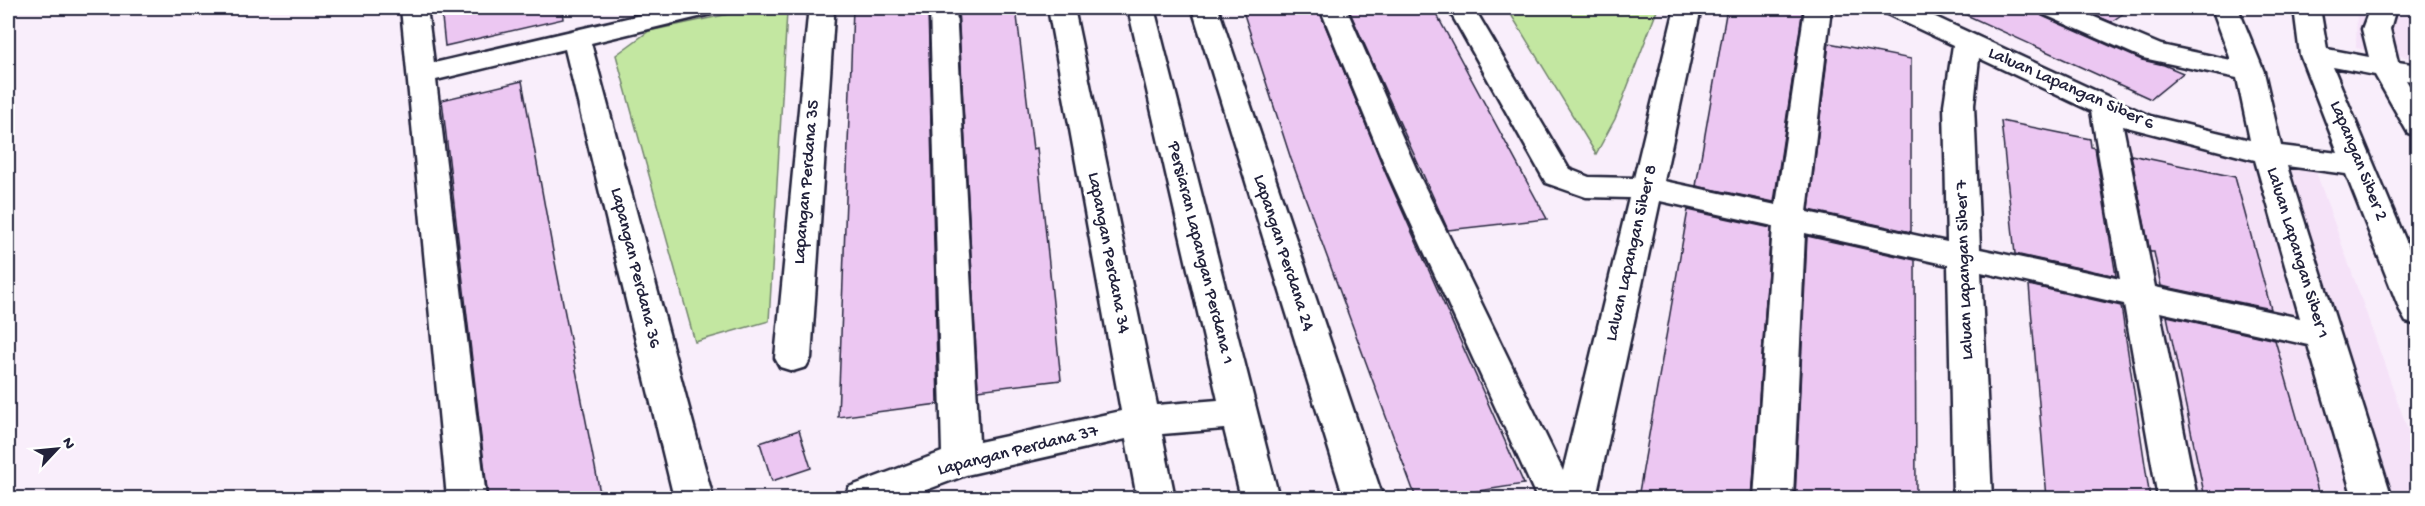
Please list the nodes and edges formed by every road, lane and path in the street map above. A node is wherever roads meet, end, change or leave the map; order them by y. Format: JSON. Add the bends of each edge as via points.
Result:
{"nodes":[{"id":1,"x":414,"y":8,"type":"edge"},
{"id":2,"x":702,"y":8,"type":"edge"},
{"id":3,"x":819,"y":8,"type":"edge"},
{"id":4,"x":942,"y":8,"type":"edge"},
{"id":5,"x":1061,"y":8,"type":"edge"},
{"id":6,"x":1141,"y":8,"type":"edge"},
{"id":7,"x":1204,"y":8,"type":"edge"},
{"id":8,"x":1334,"y":8,"type":"edge"},
{"id":9,"x":1461,"y":8,"type":"edge"},
{"id":10,"x":1688,"y":8,"type":"edge"},
{"id":11,"x":1818,"y":8,"type":"edge"},
{"id":12,"x":1896,"y":8,"type":"edge"},
{"id":13,"x":2052,"y":8,"type":"edge"},
{"id":14,"x":2225,"y":8,"type":"edge"},
{"id":15,"x":2307,"y":8,"type":"edge"},
{"id":16,"x":2383,"y":8,"type":"edge"},
{"id":17,"x":576,"y":38,"type":"junction"},
{"id":18,"x":1967,"y":43,"type":"junction"},
{"id":19,"x":2314,"y":55,"type":"junction"},
{"id":20,"x":2386,"y":69,"type":"junction"},
{"id":21,"x":2250,"y":72,"type":"junction"},
{"id":22,"x":2418,"y":74,"type":"edge"},
{"id":23,"x":420,"y":75,"type":"junction"},
{"id":24,"x":2105,"y":108,"type":"junction"},
{"id":25,"x":2418,"y":127,"type":"edge"},
{"id":26,"x":2268,"y":153,"type":"junction"},
{"id":27,"x":2361,"y":166,"type":"junction"},
{"id":28,"x":1648,"y":188,"type":"junction"},
{"id":29,"x":1790,"y":219,"type":"junction"},
{"id":30,"x":1965,"y":257,"type":"junction"},
{"id":31,"x":2138,"y":294,"type":"junction"},
{"id":32,"x":2418,"y":313,"type":"edge"},
{"id":33,"x":2321,"y":335,"type":"junction"},
{"id":34,"x":793,"y":357,"type":"dead end"},
{"id":35,"x":1239,"y":413,"type":"junction"},
{"id":36,"x":1140,"y":421,"type":"junction"},
{"id":37,"x":961,"y":461,"type":"junction"},
{"id":38,"x":466,"y":498,"type":"edge"},
{"id":39,"x":694,"y":498,"type":"edge"},
{"id":40,"x":863,"y":498,"type":"edge"},
{"id":41,"x":1156,"y":498,"type":"edge"},
{"id":42,"x":1260,"y":498,"type":"edge"},
{"id":43,"x":1364,"y":498,"type":"edge"},
{"id":44,"x":1556,"y":498,"type":"edge"},
{"id":45,"x":1576,"y":498,"type":"edge"},
{"id":46,"x":1773,"y":498,"type":"edge"},
{"id":47,"x":1972,"y":498,"type":"edge"},
{"id":48,"x":2177,"y":498,"type":"edge"},
{"id":49,"x":2372,"y":498,"type":"edge"}],
"edges":[{"from":1,"to":23,"type":"street"},
{"from":2,"to":17,"type":"street"},
{"from":3,"to":34,"type":"street","name":"Lapangan Perdana 35"},
{"from":4,"to":37,"type":"street"},
{"from":5,"to":36,"type":"street","name":"Lapangan Perdana 34"},
{"from":6,"to":35,"type":"street","name":"Persiaran Lapangan Perdana 1"},
{"from":7,"to":43,"type":"street","name":"Lapangan Perdana 24"},
{"from":8,"to":44,"type":"street","via":[[1403,173]]},
{"from":9,"to":28,"type":"street","via":[[1557,176],[1586,187]]},
{"from":10,"to":28,"type":"street","name":"Laluan Lapangan Siber 8"},
{"from":11,"to":29,"type":"street"},
{"from":12,"to":18,"type":"street","name":"Laluan Lapangan Siber 6"},
{"from":13,"to":21,"type":"street","via":[[2153,52]]},
{"from":14,"to":21,"type":"street","name":"Laluan Lapangan Siber 1"},
{"from":15,"to":19,"type":"street","name":"Lapangan Siber 2"},
{"from":16,"to":20,"type":"street","via":[[2376,29]]},
{"from":17,"to":23,"type":"street"},
{"from":17,"to":39,"type":"street","name":"Lapangan Perdana 36"},
{"from":18,"to":24,"type":"street","name":"Laluan Lapangan Siber 6"},
{"from":18,"to":30,"type":"street","name":"Laluan Lapangan Siber 7","via":[[1959,105]]},
{"from":19,"to":20,"type":"street"},
{"from":19,"to":27,"type":"street","name":"Lapangan Siber 2"},
{"from":20,"to":22,"type":"street"},
{"from":20,"to":25,"type":"street"},
{"from":21,"to":26,"type":"street","name":"Laluan Lapangan Siber 1"},
{"from":23,"to":38,"type":"street"},
{"from":24,"to":26,"type":"street","name":"Laluan Lapangan Siber 6","via":[[2140,123]]},
{"from":24,"to":31,"type":"street"},
{"from":26,"to":27,"type":"street","name":"Laluan Lapangan Siber 6"},
{"from":26,"to":33,"type":"street","name":"Laluan Lapangan Siber 1"},
{"from":27,"to":32,"type":"street","name":"Lapangan Siber 2"},
{"from":28,"to":29,"type":"street"},
{"from":28,"to":45,"type":"street","name":"Laluan Lapangan Siber 8"},
{"from":29,"to":30,"type":"street"},
{"from":29,"to":46,"type":"street"},
{"from":30,"to":31,"type":"street"},
{"from":30,"to":47,"type":"street","name":"Laluan Lapangan Siber 7"},
{"from":31,"to":33,"type":"street"},
{"from":31,"to":48,"type":"street"},
{"from":33,"to":49,"type":"street","name":"Laluan Lapangan Siber 1"},
{"from":35,"to":36,"type":"street","name":"Lapangan Perdana 37"},
{"from":35,"to":42,"type":"street","name":"Persiaran Lapangan Perdana 1"},
{"from":36,"to":37,"type":"street","name":"Lapangan Perdana 37"},
{"from":36,"to":41,"type":"street","name":"Lapangan Perdana 34"},
{"from":37,"to":40,"type":"street","name":"Lapangan Perdana 37"}]}
